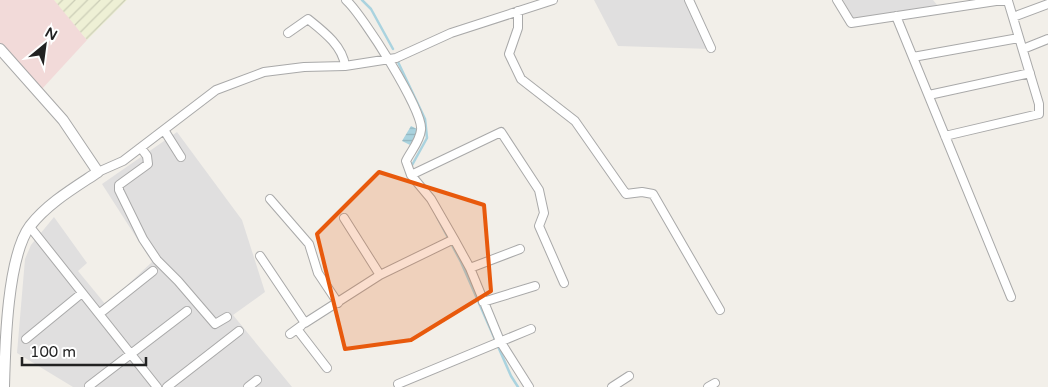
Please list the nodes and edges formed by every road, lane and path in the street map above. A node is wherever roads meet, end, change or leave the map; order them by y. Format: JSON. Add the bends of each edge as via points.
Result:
{"nodes":[{"id":1,"x":346,"y":0,"type":"edge"},
{"id":2,"x":553,"y":0,"type":"edge"},
{"id":3,"x":689,"y":0,"type":"edge"},
{"id":4,"x":837,"y":0,"type":"edge"},
{"id":5,"x":1048,"y":4,"type":"edge"},
{"id":6,"x":518,"y":11,"type":"junction"},
{"id":7,"x":896,"y":16,"type":"junction"},
{"id":8,"x":1013,"y":17,"type":"junction"},
{"id":9,"x":288,"y":33,"type":"dead end"},
{"id":10,"x":1019,"y":38,"type":"junction"},
{"id":11,"x":1048,"y":39,"type":"edge"},
{"id":12,"x":711,"y":48,"type":"dead end"},
{"id":13,"x":0,"y":49,"type":"edge"},
{"id":14,"x":1022,"y":49,"type":"junction"},
{"id":15,"x":913,"y":57,"type":"junction"},
{"id":16,"x":388,"y":60,"type":"junction"},
{"id":17,"x":345,"y":66,"type":"junction"},
{"id":18,"x":1030,"y":73,"type":"junction"},
{"id":19,"x":929,"y":95,"type":"junction"},
{"id":20,"x":164,"y":130,"type":"junction"},
{"id":21,"x":945,"y":136,"type":"junction"},
{"id":22,"x":141,"y":148,"type":"junction"},
{"id":23,"x":181,"y":157,"type":"dead end"},
{"id":24,"x":98,"y":172,"type":"junction"},
{"id":25,"x":411,"y":175,"type":"junction"},
{"id":26,"x":270,"y":199,"type":"dead end"},
{"id":27,"x":344,"y":218,"type":"dead end"},
{"id":28,"x":30,"y":227,"type":"junction"},
{"id":29,"x":454,"y":239,"type":"junction"},
{"id":30,"x":520,"y":249,"type":"dead end"},
{"id":31,"x":260,"y":256,"type":"dead end"},
{"id":32,"x":470,"y":268,"type":"junction"},
{"id":33,"x":153,"y":271,"type":"dead end"},
{"id":34,"x":380,"y":275,"type":"junction"},
{"id":35,"x":564,"y":283,"type":"dead end"},
{"id":36,"x":535,"y":286,"type":"dead end"},
{"id":37,"x":82,"y":293,"type":"junction"},
{"id":38,"x":1011,"y":298,"type":"dead end"},
{"id":39,"x":483,"y":302,"type":"junction"},
{"id":40,"x":338,"y":303,"type":"junction"},
{"id":41,"x":720,"y":310,"type":"dead end"},
{"id":42,"x":186,"y":312,"type":"dead end"},
{"id":43,"x":99,"y":314,"type":"junction"},
{"id":44,"x":226,"y":316,"type":"dead end"},
{"id":45,"x":305,"y":323,"type":"junction"},
{"id":46,"x":297,"y":329,"type":"junction"},
{"id":47,"x":531,"y":329,"type":"dead end"},
{"id":48,"x":239,"y":331,"type":"dead end"},
{"id":49,"x":290,"y":334,"type":"dead end"},
{"id":50,"x":26,"y":339,"type":"dead end"},
{"id":51,"x":500,"y":341,"type":"junction"},
{"id":52,"x":131,"y":354,"type":"junction"},
{"id":53,"x":328,"y":368,"type":"dead end"},
{"id":54,"x":629,"y":376,"type":"dead end"},
{"id":55,"x":257,"y":380,"type":"dead end"},
{"id":56,"x":398,"y":384,"type":"dead end"},
{"id":57,"x":89,"y":386,"type":"edge"},
{"id":58,"x":4,"y":387,"type":"edge"},
{"id":59,"x":157,"y":387,"type":"edge"},
{"id":60,"x":167,"y":387,"type":"edge"},
{"id":61,"x":248,"y":387,"type":"edge"},
{"id":62,"x":529,"y":387,"type":"edge"},
{"id":63,"x":612,"y":387,"type":"edge"}],
"edges":[{"from":1,"to":16,"type":"street","via":[[355,8]]},
{"from":2,"to":6,"type":"street"},
{"from":3,"to":12,"type":"street"},
{"from":4,"to":7,"type":"street","via":[[851,23]]},
{"from":5,"to":8,"type":"street"},
{"from":6,"to":16,"type":"street","via":[[451,33]]},
{"from":6,"to":41,"type":"street","via":[[518,28],[509,54],[522,78],[575,121],[626,194],[653,194]]},
{"from":7,"to":8,"type":"street","via":[[1008,1]]},
{"from":7,"to":15,"type":"street"},
{"from":8,"to":10,"type":"street"},
{"from":9,"to":17,"type":"street","via":[[308,19],[328,36],[344,57]]},
{"from":10,"to":14,"type":"street"},
{"from":10,"to":15,"type":"street"},
{"from":11,"to":14,"type":"street"},
{"from":13,"to":24,"type":"street","via":[[63,120]]},
{"from":14,"to":18,"type":"street"},
{"from":15,"to":19,"type":"street"},
{"from":16,"to":17,"type":"street"},
{"from":16,"to":25,"type":"street","via":[[422,129],[406,161]]},
{"from":17,"to":20,"type":"street","via":[[264,72],[216,90]]},
{"from":18,"to":19,"type":"street"},
{"from":18,"to":21,"type":"street","via":[[1039,114]]},
{"from":19,"to":21,"type":"street"},
{"from":20,"to":22,"type":"street"},
{"from":20,"to":23,"type":"street"},
{"from":21,"to":38,"type":"street"},
{"from":22,"to":24,"type":"street"},
{"from":22,"to":44,"type":"street","via":[[148,164],[123,181],[119,190],[143,239],[157,260],[215,324]]},
{"from":24,"to":28,"type":"street","via":[[60,197]]},
{"from":25,"to":29,"type":"street","via":[[431,199]]},
{"from":25,"to":35,"type":"street","via":[[502,132],[539,190],[544,213],[540,226]]},
{"from":26,"to":40,"type":"street","via":[[309,244],[318,273]]},
{"from":27,"to":34,"type":"street"},
{"from":28,"to":37,"type":"street"},
{"from":28,"to":58,"type":"street","via":[[19,244],[9,310]]},
{"from":29,"to":32,"type":"street"},
{"from":29,"to":34,"type":"street"},
{"from":30,"to":32,"type":"street"},
{"from":31,"to":45,"type":"street"},
{"from":32,"to":39,"type":"street"},
{"from":33,"to":43,"type":"street"},
{"from":34,"to":40,"type":"street"},
{"from":36,"to":39,"type":"street"},
{"from":37,"to":43,"type":"street"},
{"from":37,"to":50,"type":"street"},
{"from":39,"to":51,"type":"street"},
{"from":40,"to":45,"type":"street"},
{"from":42,"to":52,"type":"street"},
{"from":43,"to":52,"type":"street"},
{"from":45,"to":46,"type":"street"},
{"from":46,"to":49,"type":"street"},
{"from":46,"to":53,"type":"street"},
{"from":47,"to":51,"type":"street"},
{"from":48,"to":60,"type":"street"},
{"from":51,"to":56,"type":"street"},
{"from":51,"to":62,"type":"street"},
{"from":52,"to":57,"type":"street"},
{"from":52,"to":59,"type":"street"},
{"from":54,"to":63,"type":"street"},
{"from":55,"to":61,"type":"street"}]}
